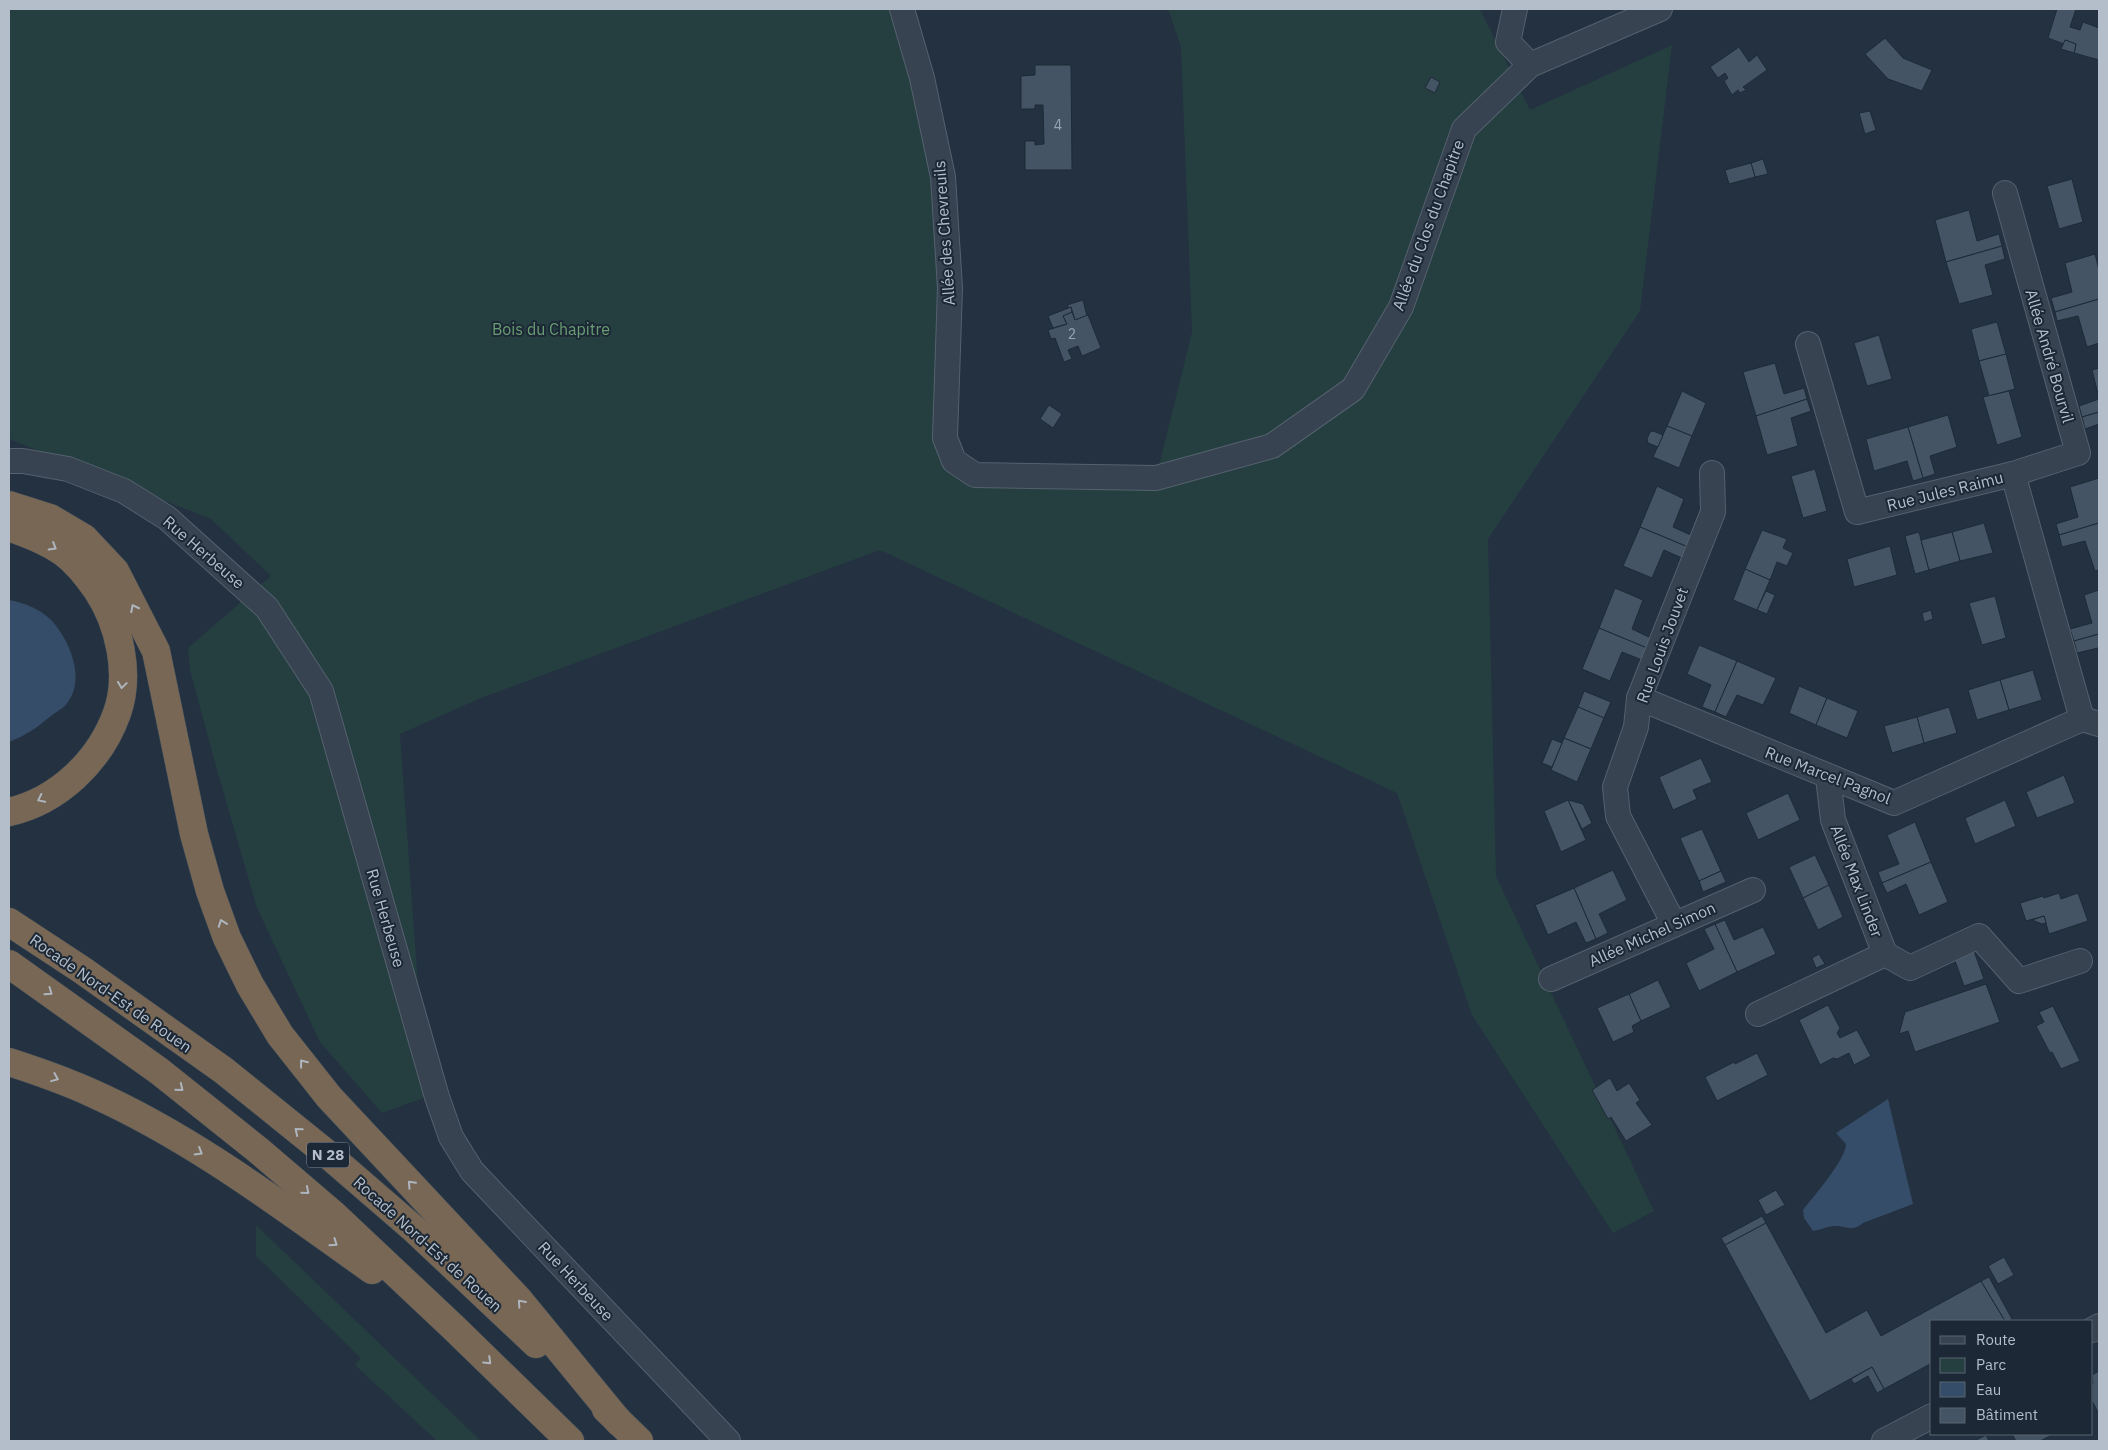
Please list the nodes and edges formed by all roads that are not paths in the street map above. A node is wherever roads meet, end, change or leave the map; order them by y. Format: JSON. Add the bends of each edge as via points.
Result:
{"nodes":[{"id":1,"x":902,"y":9,"type":"edge"},
{"id":2,"x":1515,"y":9,"type":"edge"},
{"id":3,"x":1660,"y":9,"type":"edge"},
{"id":4,"x":1530,"y":65,"type":"junction"},
{"id":5,"x":2005,"y":193,"type":"dead end"},
{"id":6,"x":1808,"y":344,"type":"dead end"},
{"id":7,"x":9,"y":461,"type":"edge"},
{"id":8,"x":954,"y":461,"type":"joint"},
{"id":9,"x":1712,"y":473,"type":"dead end"},
{"id":10,"x":2013,"y":474,"type":"junction"},
{"id":11,"x":9,"y":505,"type":"edge"},
{"id":12,"x":9,"y":527,"type":"edge"},
{"id":13,"x":1639,"y":698,"type":"junction"},
{"id":14,"x":2090,"y":722,"type":"edge"},
{"id":15,"x":1828,"y":777,"type":"junction"},
{"id":16,"x":9,"y":812,"type":"edge"},
{"id":17,"x":1753,"y":890,"type":"dead end"},
{"id":18,"x":9,"y":922,"type":"edge"},
{"id":19,"x":1674,"y":924,"type":"junction"},
{"id":20,"x":1885,"y":954,"type":"junction"},
{"id":21,"x":2080,"y":961,"type":"dead end"},
{"id":22,"x":9,"y":964,"type":"edge"},
{"id":23,"x":1551,"y":979,"type":"dead end"},
{"id":24,"x":1758,"y":1014,"type":"dead end"},
{"id":25,"x":9,"y":1062,"type":"edge"},
{"id":26,"x":453,"y":1327,"type":"junction"},
{"id":27,"x":1930,"y":1418,"type":"edge"},
{"id":28,"x":620,"y":1422,"type":"junction"},
{"id":29,"x":1913,"y":1435,"type":"edge"},
{"id":30,"x":570,"y":1441,"type":"edge"},
{"id":31,"x":639,"y":1441,"type":"edge"},
{"id":32,"x":728,"y":1441,"type":"edge"},
{"id":33,"x":1884,"y":1441,"type":"edge"}],
"edges":[{"from":1,"to":8,"type":"street","name":"Allée des Chevreuils","via":[[922,78],[943,177],[950,288],[945,438]]},
{"from":2,"to":4,"type":"street","via":[[1508,42]]},
{"from":3,"to":4,"type":"street","name":"Allée du Clos du Chapitre"},
{"from":4,"to":8,"type":"street","name":"Allée du Clos du Chapitre","via":[[1464,128],[1401,306],[1353,389],[1272,446],[1156,478],[975,475]]},
{"from":5,"to":10,"type":"street","name":"Allée André Bourvil","via":[[2078,454]]},
{"from":6,"to":10,"type":"street","name":"Rue Jules Raimu","via":[[1857,512]]},
{"from":7,"to":32,"type":"street","name":"Rue Herbeuse","via":[[68,469],[124,491],[167,518],[267,608],[321,691],[451,1137],[472,1171]]},
{"from":9,"to":13,"type":"street","name":"Rue Louis Jouvet","via":[[1712,512]]},
{"from":10,"to":14,"type":"street","name":"Rue Jules Raimu"},
{"from":28,"to":11,"type":"highway","one_way":true,"via":[[519,1300],[329,1097],[280,1034],[246,977],[210,891],[194,834],[156,651],[115,571],[84,538],[50,518]]},
{"from":12,"to":16,"type":"highway","one_way":true,"via":[[37,537],[65,554],[90,579],[109,607],[120,639],[123,677],[117,712],[92,758],[71,781],[44,799]]},
{"from":13,"to":15,"type":"street","name":"Rue Marcel Pagnol"},
{"from":13,"to":19,"type":"street","name":"Rue Louis Jouvet","via":[[1636,727],[1615,788],[1618,816]]},
{"from":14,"to":15,"type":"street","name":"Rue Marcel Pagnol","via":[[1894,803]]},
{"from":15,"to":20,"type":"street","name":"Allée Max Linder","via":[[1833,820]]},
{"from":17,"to":19,"type":"street","name":"Allée Michel Simon"},
{"from":28,"to":18,"type":"highway","name":"Rocade Nord-Est de Rouen","number":"N 28","one_way":true,"via":[[414,1229],[326,1153],[223,1070]]},
{"from":19,"to":23,"type":"street","name":"Allée Michel Simon"},
{"from":20,"to":21,"type":"street","name":"Allée Max Linder","via":[[1910,968],[1980,936],[2019,981]]},
{"from":20,"to":24,"type":"street","name":"Allée Max Linder"},
{"from":22,"to":26,"type":"highway","number":"N 28","one_way":true,"via":[[159,1071],[250,1144],[334,1215]]},
{"from":25,"to":26,"type":"highway","one_way":true,"via":[[94,1094],[202,1153]]},
{"from":26,"to":30,"type":"highway","number":"N 28","one_way":true},
{"from":27,"to":29,"type":"street"},
{"from":28,"to":31,"type":"highway","name":"Rocade Nord-Est de Rouen","number":"N 28"},
{"from":29,"to":33,"type":"street"}]}
